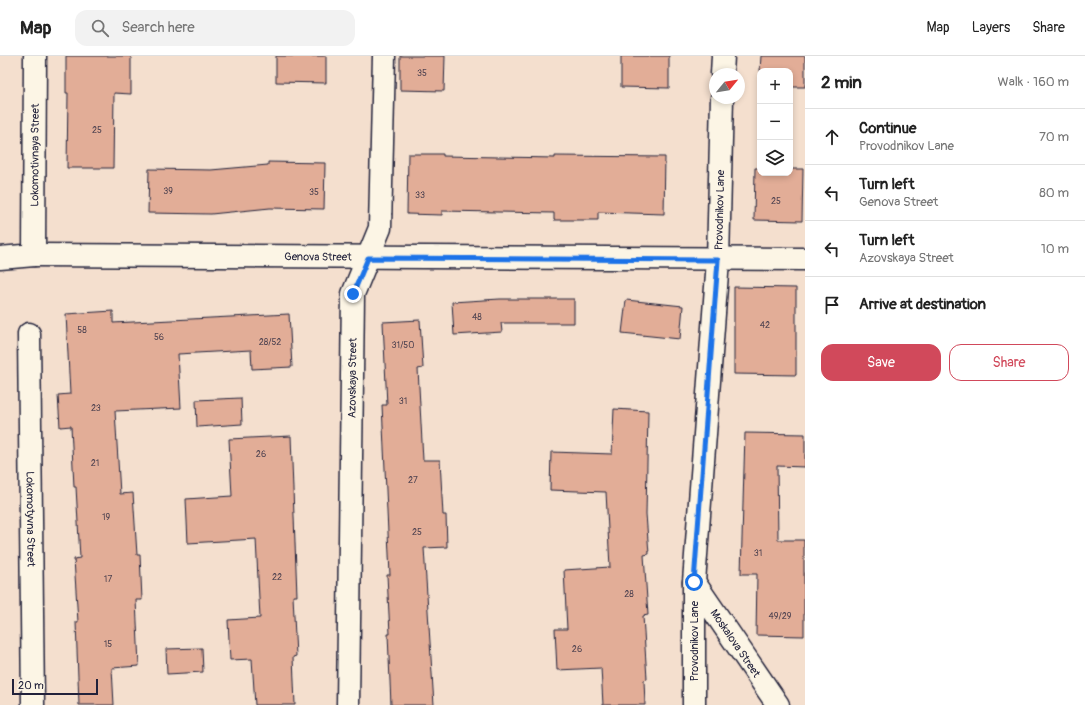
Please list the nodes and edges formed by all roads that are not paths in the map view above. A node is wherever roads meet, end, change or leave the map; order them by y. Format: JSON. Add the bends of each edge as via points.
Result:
{"nodes":[{"id":1,"x":34,"y":56,"type":"edge"},
{"id":2,"x":384,"y":56,"type":"edge"},
{"id":3,"x":723,"y":56,"type":"edge"},
{"id":4,"x":722,"y":68,"type":"edge"},
{"id":5,"x":722,"y":104,"type":"edge"},
{"id":6,"x":34,"y":255,"type":"junction"},
{"id":7,"x":0,"y":258,"type":"edge"},
{"id":8,"x":368,"y":258,"type":"junction"},
{"id":9,"x":805,"y":259,"type":"edge"},
{"id":10,"x":718,"y":260,"type":"junction"},
{"id":11,"x":29,"y":334,"type":"dead end"},
{"id":12,"x":694,"y":582,"type":"junction"},
{"id":13,"x":33,"y":705,"type":"edge"},
{"id":14,"x":348,"y":705,"type":"edge"},
{"id":15,"x":694,"y":705,"type":"edge"},
{"id":16,"x":778,"y":705,"type":"edge"}],
"edges":[{"from":1,"to":6,"type":"street","name":"Lokomotivnaya Street"},
{"from":2,"to":8,"type":"street","name":"Azovskaya Street","via":[[380,228]]},
{"from":3,"to":4,"type":"street"},
{"from":5,"to":10,"type":"street","name":"Provodnikov Lane"},
{"from":6,"to":7,"type":"street","name":"Genova Street"},
{"from":6,"to":8,"type":"street","name":"Genova Street"},
{"from":8,"to":10,"type":"street","name":"Genova Street"},
{"from":8,"to":14,"type":"street","name":"Azovskaya Street","via":[[353,294]]},
{"from":9,"to":10,"type":"street","name":"Genova Street"},
{"from":10,"to":12,"type":"street","name":"Provodnikov Lane"},
{"from":11,"to":13,"type":"street","name":"Lokomotyvna Street"},
{"from":12,"to":15,"type":"street","name":"Provodnikov Lane"},
{"from":12,"to":16,"type":"street","name":"Moskalova Street"}]}
